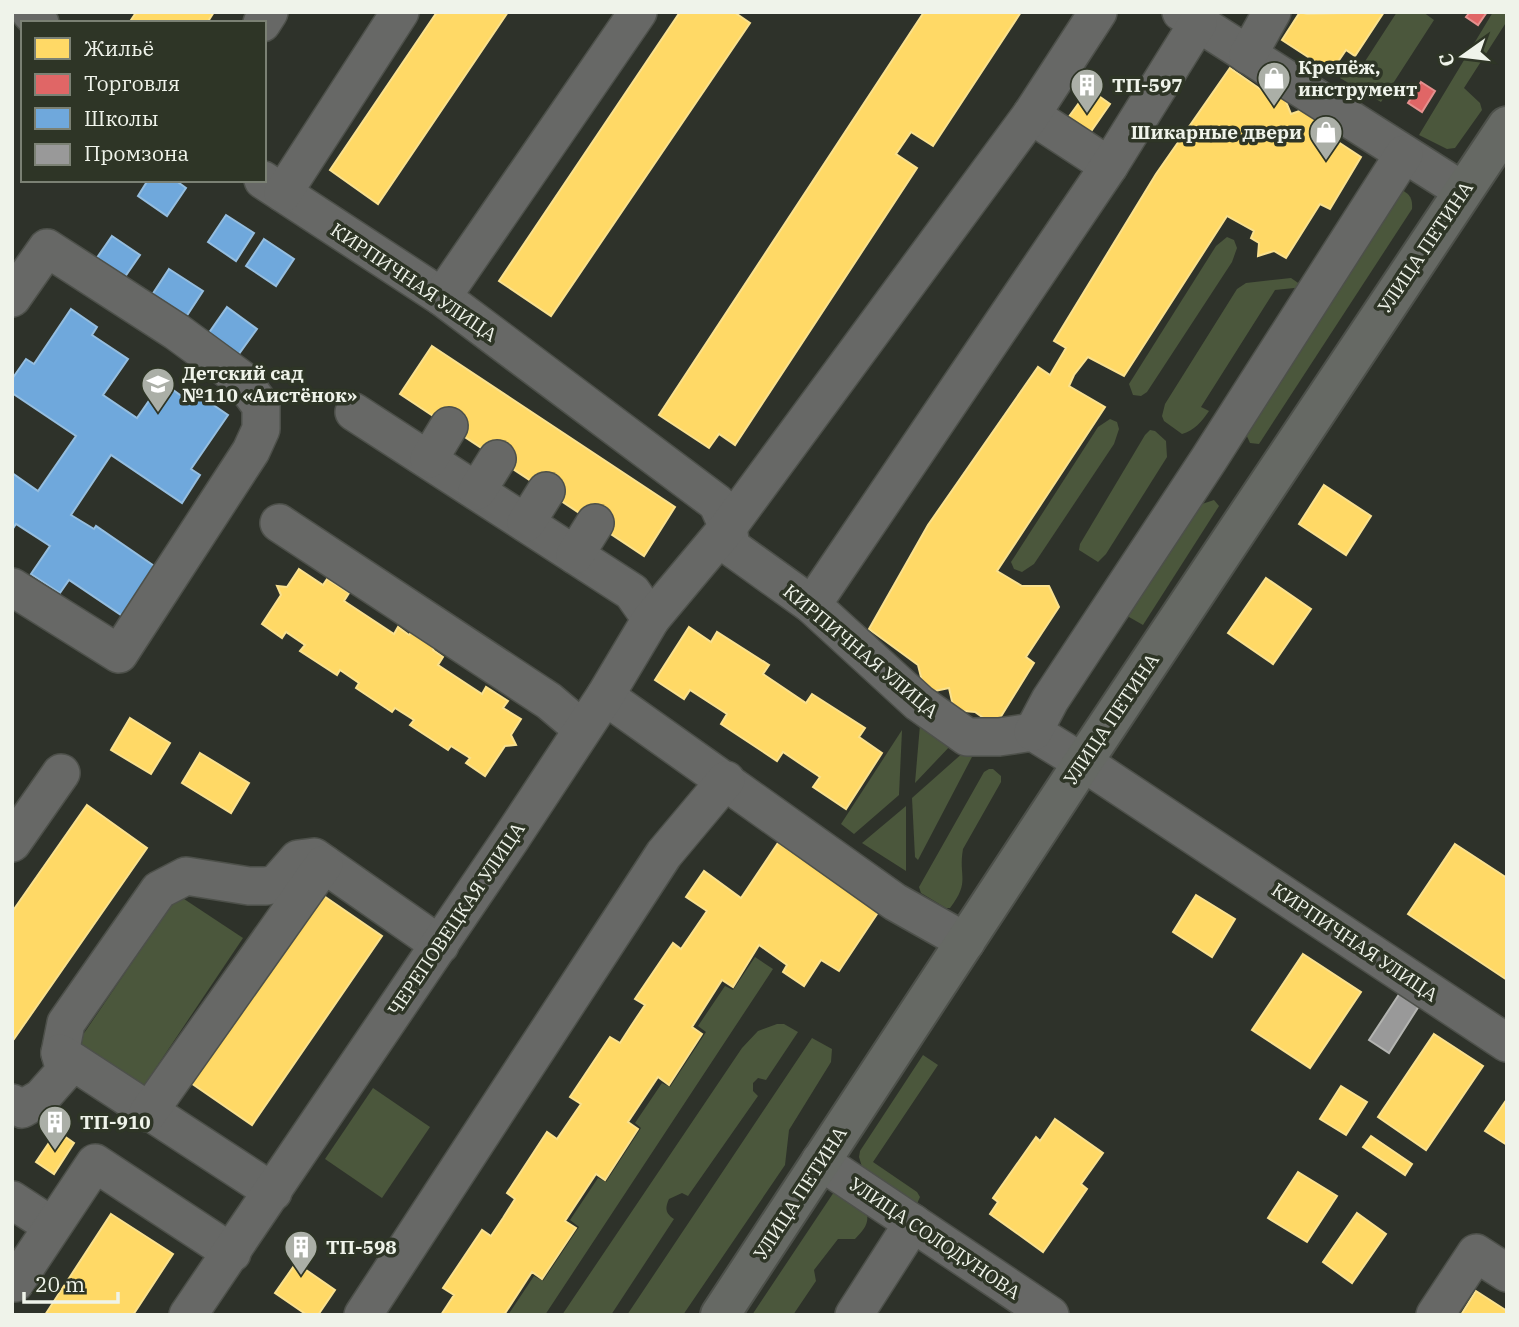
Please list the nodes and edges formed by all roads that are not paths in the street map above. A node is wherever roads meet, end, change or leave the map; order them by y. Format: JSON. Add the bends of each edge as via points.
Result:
{"nodes":[{"id":1,"x":400,"y":12,"type":"edge"},
{"id":2,"x":638,"y":12,"type":"edge"},
{"id":3,"x":1098,"y":12,"type":"edge"},
{"id":4,"x":1272,"y":12,"type":"edge"},
{"id":5,"x":1190,"y":18,"type":"edge"},
{"id":6,"x":1248,"y":55,"type":"junction"},
{"id":7,"x":1031,"y":115,"type":"junction"},
{"id":8,"x":1507,"y":126,"type":"edge"},
{"id":9,"x":1404,"y":154,"type":"junction"},
{"id":10,"x":1108,"y":166,"type":"junction"},
{"id":11,"x":273,"y":187,"type":"edge"},
{"id":12,"x":1462,"y":191,"type":"junction"},
{"id":13,"x":12,"y":298,"type":"edge"},
{"id":14,"x":442,"y":298,"type":"junction"},
{"id":15,"x":354,"y":412,"type":"dead end"},
{"id":16,"x":449,"y":426,"type":"dead end"},
{"id":17,"x":429,"y":459,"type":"junction"},
{"id":18,"x":498,"y":459,"type":"dead end"},
{"id":19,"x":477,"y":491,"type":"junction"},
{"id":20,"x":546,"y":491,"type":"dead end"},
{"id":21,"x":279,"y":523,"type":"dead end"},
{"id":22,"x":526,"y":523,"type":"junction"},
{"id":23,"x":595,"y":523,"type":"dead end"},
{"id":24,"x":728,"y":527,"type":"junction"},
{"id":25,"x":575,"y":555,"type":"junction"},
{"id":26,"x":12,"y":587,"type":"edge"},
{"id":27,"x":812,"y":605,"type":"junction"},
{"id":28,"x":651,"y":619,"type":"junction"},
{"id":29,"x":605,"y":696,"type":"junction"},
{"id":30,"x":582,"y":729,"type":"junction"},
{"id":31,"x":1033,"y":732,"type":"junction"},
{"id":32,"x":1083,"y":761,"type":"junction"},
{"id":33,"x":61,"y":773,"type":"dead end"},
{"id":34,"x":726,"y":780,"type":"junction"},
{"id":35,"x":12,"y":843,"type":"edge"},
{"id":36,"x":324,"y":864,"type":"junction"},
{"id":37,"x":966,"y":942,"type":"junction"},
{"id":38,"x":440,"y":945,"type":"junction"},
{"id":39,"x":1507,"y":1043,"type":"edge"},
{"id":40,"x":60,"y":1053,"type":"junction"},
{"id":41,"x":12,"y":1103,"type":"edge"},
{"id":42,"x":148,"y":1112,"type":"junction"},
{"id":43,"x":820,"y":1161,"type":"junction"},
{"id":44,"x":273,"y":1192,"type":"junction"},
{"id":45,"x":12,"y":1200,"type":"edge"},
{"id":46,"x":913,"y":1223,"type":"junction"},
{"id":47,"x":52,"y":1226,"type":"junction"},
{"id":48,"x":232,"y":1253,"type":"junction"},
{"id":49,"x":1502,"y":1259,"type":"edge"},
{"id":50,"x":13,"y":1284,"type":"edge"},
{"id":51,"x":189,"y":1315,"type":"edge"},
{"id":52,"x":363,"y":1315,"type":"edge"},
{"id":53,"x":720,"y":1315,"type":"edge"},
{"id":54,"x":854,"y":1315,"type":"edge"},
{"id":55,"x":1050,"y":1315,"type":"edge"},
{"id":56,"x":1435,"y":1315,"type":"edge"}],
"edges":[{"from":1,"to":11,"type":"street"},
{"from":2,"to":14,"type":"street"},
{"from":3,"to":7,"type":"street","name":"ЧЕРЕПОВЕЦКАЯ УЛИЦА"},
{"from":4,"to":6,"type":"street"},
{"from":5,"to":6,"type":"street"},
{"from":5,"to":10,"type":"street"},
{"from":6,"to":9,"type":"street"},
{"from":7,"to":10,"type":"street"},
{"from":7,"to":24,"type":"street","name":"ЧЕРЕПОВЕЦКАЯ УЛИЦА"},
{"from":8,"to":12,"type":"main road","name":"УЛИЦА ПЕТИНА"},
{"from":9,"to":12,"type":"street"},
{"from":9,"to":31,"type":"street"},
{"from":10,"to":27,"type":"street"},
{"from":11,"to":14,"type":"street","name":"КИРПИЧНАЯ УЛИЦА"},
{"from":12,"to":32,"type":"main road","name":"УЛИЦА ПЕТИНА"},
{"from":13,"to":26,"type":"street","via":[[47,248],[241,379],[261,406],[261,429],[251,451],[119,654]]},
{"from":14,"to":24,"type":"street","name":"КИРПИЧНАЯ УЛИЦА","via":[[717,503]]},
{"from":15,"to":17,"type":"street"},
{"from":16,"to":17,"type":"street"},
{"from":17,"to":19,"type":"street"},
{"from":18,"to":19,"type":"street"},
{"from":19,"to":22,"type":"street"},
{"from":20,"to":22,"type":"street"},
{"from":21,"to":30,"type":"street","via":[[549,701]]},
{"from":22,"to":25,"type":"street"},
{"from":23,"to":25,"type":"street"},
{"from":24,"to":27,"type":"street","name":"КИРПИЧНАЯ УЛИЦА","via":[[731,547]]},
{"from":24,"to":28,"type":"street","name":"ЧЕРЕПОВЕЦКАЯ УЛИЦА"},
{"from":25,"to":28,"type":"street","via":[[632,592]]},
{"from":27,"to":31,"type":"street","name":"КИРПИЧНАЯ УЛИЦА","via":[[919,703],[967,737]]},
{"from":28,"to":29,"type":"street","name":"ЧЕРЕПОВЕЦКАЯ УЛИЦА"},
{"from":29,"to":30,"type":"street","name":"ЧЕРЕПОВЕЦКАЯ УЛИЦА"},
{"from":29,"to":34,"type":"street"},
{"from":30,"to":38,"type":"street","name":"ЧЕРЕПОВЕЦКАЯ УЛИЦА"},
{"from":31,"to":32,"type":"street","name":"КИРПИЧНАЯ УЛИЦА"},
{"from":32,"to":37,"type":"main road","name":"УЛИЦА ПЕТИНА"},
{"from":32,"to":39,"type":"street","name":"КИРПИЧНАЯ УЛИЦА"},
{"from":33,"to":35,"type":"street"},
{"from":34,"to":37,"type":"street","via":[[895,902]]},
{"from":34,"to":52,"type":"street","via":[[664,854]]},
{"from":36,"to":38,"type":"street"},
{"from":36,"to":40,"type":"street","via":[[314,858],[298,859],[276,884],[266,886],[186,876],[159,890],[66,1023]]},
{"from":36,"to":42,"type":"street"},
{"from":37,"to":43,"type":"main road","name":"УЛИЦА ПЕТИНА"},
{"from":38,"to":44,"type":"street","name":"ЧЕРЕПОВЕЦКАЯ УЛИЦА"},
{"from":40,"to":41,"type":"street","via":[[65,1071],[41,1098],[22,1109]]},
{"from":40,"to":42,"type":"street"},
{"from":42,"to":44,"type":"street"},
{"from":43,"to":46,"type":"street","name":"УЛИЦА СОЛОДУНОВА"},
{"from":43,"to":53,"type":"main road","name":"УЛИЦА ПЕТИНА"},
{"from":44,"to":48,"type":"street","name":"ЧЕРЕПОВЕЦКАЯ УЛИЦА"},
{"from":45,"to":47,"type":"street"},
{"from":46,"to":54,"type":"street"},
{"from":46,"to":55,"type":"street","name":"УЛИЦА СОЛОДУНОВА"},
{"from":47,"to":48,"type":"street","via":[[95,1163]]},
{"from":47,"to":50,"type":"street"},
{"from":48,"to":51,"type":"street","name":"ЧЕРЕПОВЕЦКАЯ УЛИЦА"},
{"from":49,"to":56,"type":"street","via":[[1476,1253]]}]}
